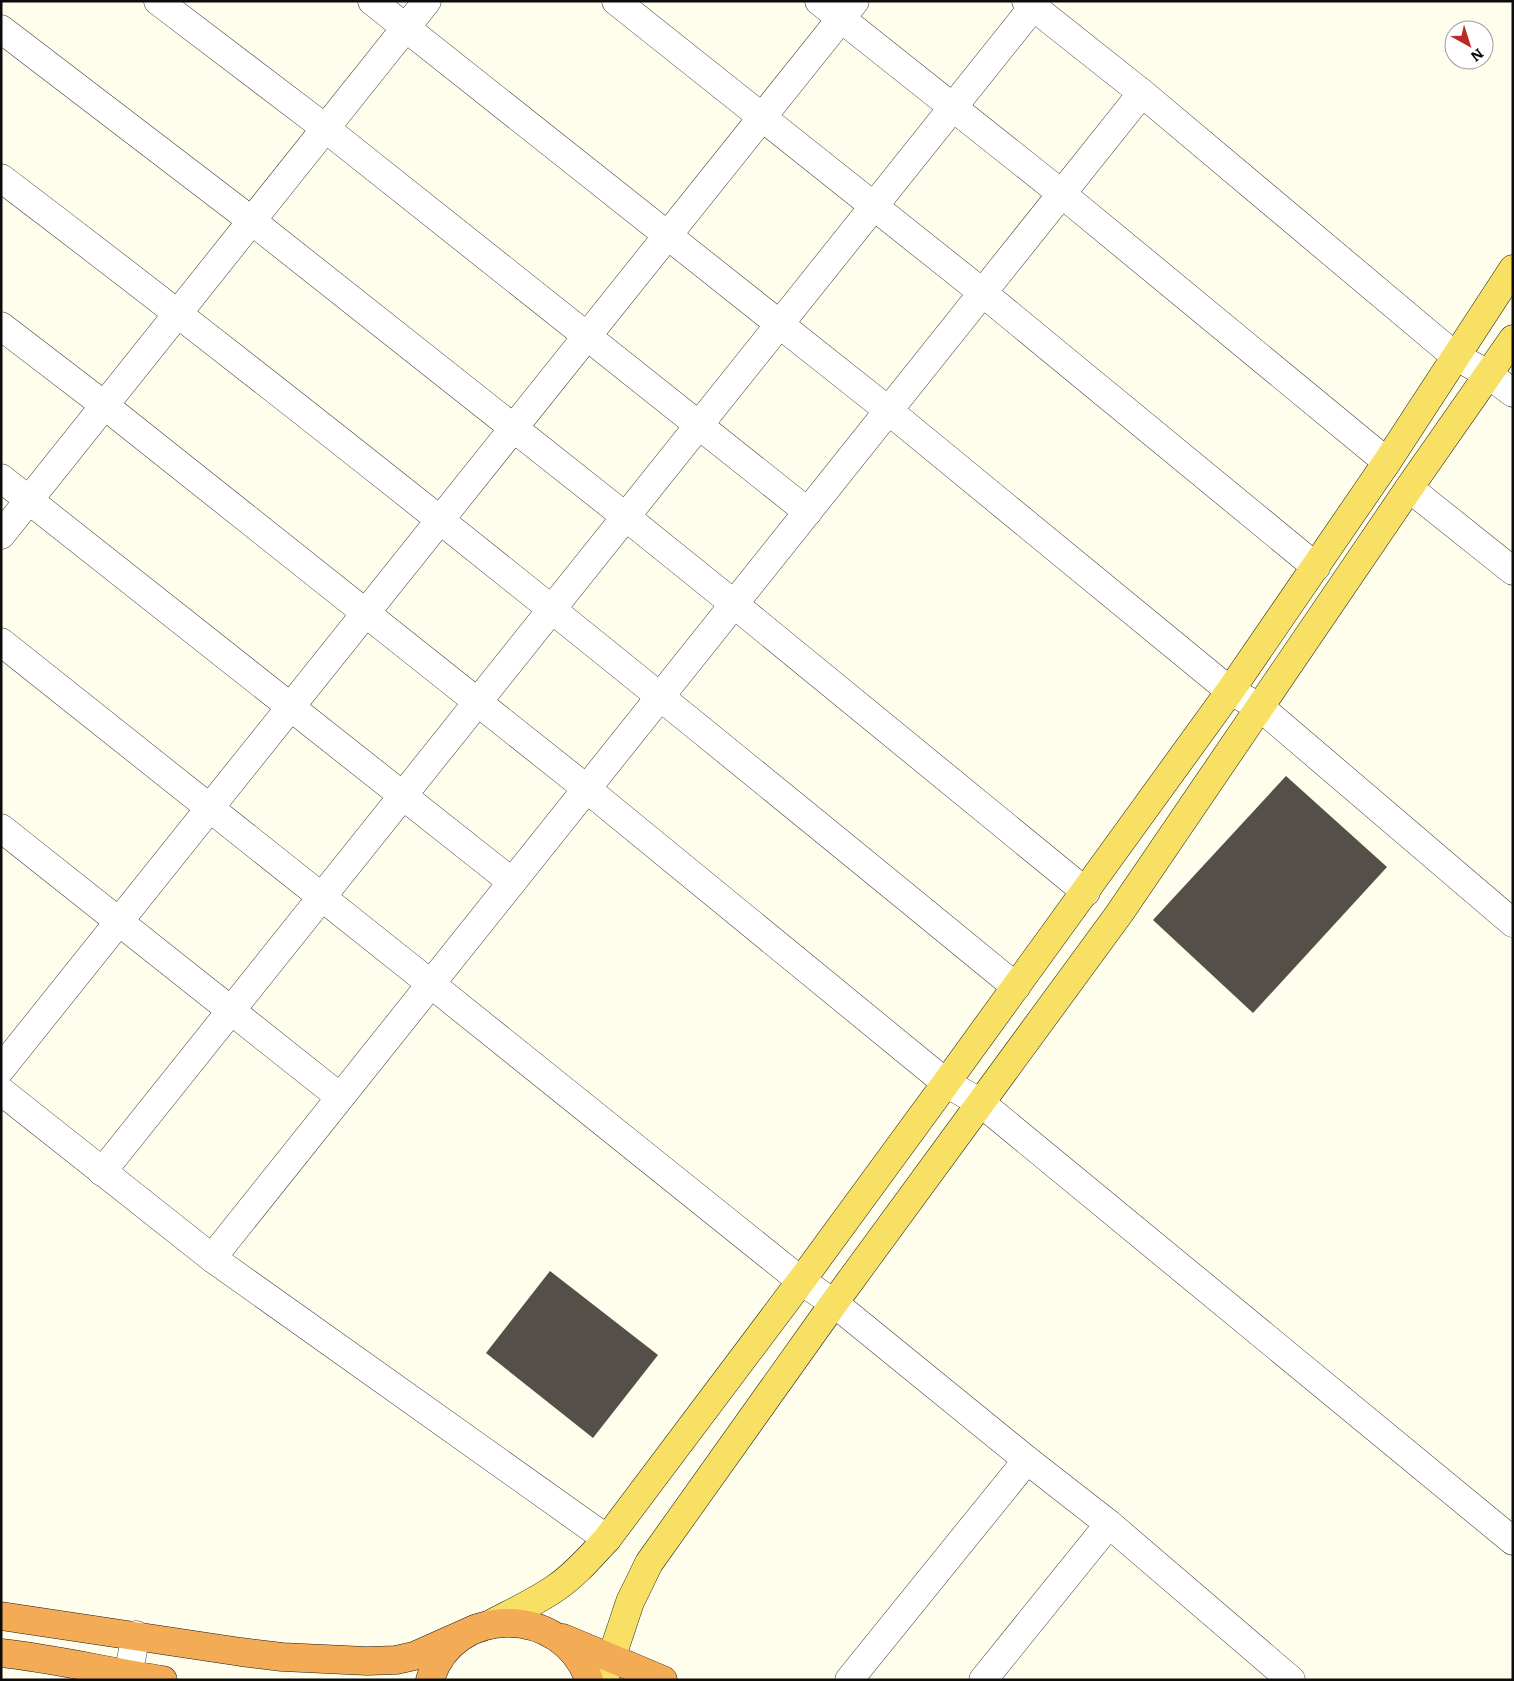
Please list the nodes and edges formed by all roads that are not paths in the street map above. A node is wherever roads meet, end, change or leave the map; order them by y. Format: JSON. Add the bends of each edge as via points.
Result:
{"nodes":[{"id":1,"x":158,"y":1,"type":"edge"},
{"id":2,"x":372,"y":1,"type":"edge"},
{"id":3,"x":427,"y":1,"type":"edge"},
{"id":4,"x":616,"y":1,"type":"edge"},
{"id":5,"x":819,"y":1,"type":"edge"},
{"id":6,"x":1030,"y":4,"type":"edge"},
{"id":7,"x":848,"y":10,"type":"edge"},
{"id":8,"x":406,"y":27,"type":"junction"},
{"id":9,"x":1,"y":29,"type":"edge"},
{"id":10,"x":1142,"y":93,"type":"junction"},
{"id":11,"x":953,"y":108,"type":"junction"},
{"id":12,"x":762,"y":117,"type":"junction"},
{"id":13,"x":326,"y":128,"type":"junction"},
{"id":14,"x":1,"y":178,"type":"edge"},
{"id":15,"x":1062,"y":194,"type":"junction"},
{"id":16,"x":874,"y":206,"type":"junction"},
{"id":17,"x":252,"y":221,"type":"junction"},
{"id":18,"x":668,"y":235,"type":"junction"},
{"id":19,"x":1513,"y":269,"type":"edge"},
{"id":20,"x":983,"y":293,"type":"junction"},
{"id":21,"x":179,"y":313,"type":"junction"},
{"id":22,"x":780,"y":324,"type":"junction"},
{"id":23,"x":1,"y":326,"type":"edge"},
{"id":24,"x":587,"y":336,"type":"junction"},
{"id":25,"x":1513,"y":338,"type":"edge"},
{"id":26,"x":1455,"y":356,"type":"junction"},
{"id":27,"x":1488,"y":374,"type":"junction"},
{"id":28,"x":1513,"y":393,"type":"edge"},
{"id":29,"x":104,"y":405,"type":"junction"},
{"id":30,"x":889,"y":410,"type":"junction"},
{"id":31,"x":699,"y":425,"type":"junction"},
{"id":32,"x":513,"y":428,"type":"junction"},
{"id":33,"x":1387,"y":462,"type":"junction"},
{"id":34,"x":1,"y":478,"type":"edge"},
{"id":35,"x":1409,"y":488,"type":"junction"},
{"id":36,"x":29,"y":499,"type":"junction"},
{"id":37,"x":808,"y":512,"type":"junction"},
{"id":38,"x":626,"y":517,"type":"junction"},
{"id":39,"x":440,"y":520,"type":"junction"},
{"id":40,"x":1,"y":534,"type":"edge"},
{"id":41,"x":1316,"y":567,"type":"junction"},
{"id":42,"x":1513,"y":571,"type":"edge"},
{"id":43,"x":734,"y":604,"type":"junction"},
{"id":44,"x":552,"y":609,"type":"junction"},
{"id":45,"x":366,"y":613,"type":"junction"},
{"id":46,"x":1,"y":642,"type":"edge"},
{"id":47,"x":1230,"y":691,"type":"junction"},
{"id":48,"x":661,"y":696,"type":"junction"},
{"id":49,"x":478,"y":702,"type":"junction"},
{"id":50,"x":291,"y":707,"type":"junction"},
{"id":51,"x":1260,"y":707,"type":"junction"},
{"id":52,"x":587,"y":789,"type":"junction"},
{"id":53,"x":403,"y":796,"type":"junction"},
{"id":54,"x":210,"y":808,"type":"junction"},
{"id":55,"x":1,"y":828,"type":"edge"},
{"id":56,"x":512,"y":882,"type":"junction"},
{"id":57,"x":1086,"y":892,"type":"junction"},
{"id":58,"x":322,"y":897,"type":"junction"},
{"id":59,"x":119,"y":922,"type":"junction"},
{"id":60,"x":1513,"y":923,"type":"edge"},
{"id":61,"x":431,"y":984,"type":"junction"},
{"id":62,"x":1016,"y":987,"type":"junction"},
{"id":63,"x":232,"y":1010,"type":"junction"},
{"id":64,"x":1,"y":1069,"type":"edge"},
{"id":65,"x":946,"y":1083,"type":"junction"},
{"id":66,"x":1,"y":1091,"type":"edge"},
{"id":67,"x":340,"y":1097,"type":"junction"},
{"id":68,"x":981,"y":1103,"type":"junction"},
{"id":69,"x":102,"y":1172,"type":"junction"},
{"id":70,"x":212,"y":1258,"type":"junction"},
{"id":71,"x":801,"y":1281,"type":"junction"},
{"id":72,"x":834,"y":1303,"type":"junction"},
{"id":73,"x":1027,"y":1460,"type":"junction"},
{"id":74,"x":1109,"y":1524,"type":"junction"},
{"id":75,"x":607,"y":1539,"type":"junction"},
{"id":76,"x":1513,"y":1541,"type":"edge"},
{"id":77,"x":1,"y":1616,"type":"edge"},
{"id":78,"x":483,"y":1627,"type":"junction"},
{"id":79,"x":552,"y":1634,"type":"junction"},
{"id":80,"x":136,"y":1635,"type":"junction"},
{"id":81,"x":1,"y":1652,"type":"edge"},
{"id":82,"x":608,"y":1669,"type":"edge"},
{"id":83,"x":127,"y":1677,"type":"edge"},
{"id":84,"x":163,"y":1680,"type":"edge"},
{"id":85,"x":430,"y":1680,"type":"edge"},
{"id":86,"x":589,"y":1680,"type":"edge"},
{"id":87,"x":663,"y":1680,"type":"edge"},
{"id":88,"x":849,"y":1680,"type":"edge"},
{"id":89,"x":983,"y":1680,"type":"edge"},
{"id":90,"x":1291,"y":1680,"type":"edge"}],
"edges":[{"from":1,"to":13,"type":"street"},
{"from":2,"to":8,"type":"street"},
{"from":3,"to":8,"type":"street"},
{"from":4,"to":12,"type":"street"},
{"from":5,"to":7,"type":"street"},
{"from":6,"to":10,"type":"street"},
{"from":6,"to":11,"type":"street"},
{"from":7,"to":11,"type":"street"},
{"from":7,"to":12,"type":"street"},
{"from":8,"to":13,"type":"street"},
{"from":8,"to":18,"type":"street"},
{"from":9,"to":17,"type":"street"},
{"from":10,"to":15,"type":"street"},
{"from":10,"to":26,"type":"street"},
{"from":11,"to":15,"type":"street"},
{"from":11,"to":16,"type":"street"},
{"from":12,"to":16,"type":"street"},
{"from":12,"to":18,"type":"street"},
{"from":13,"to":17,"type":"street"},
{"from":13,"to":24,"type":"street"},
{"from":14,"to":21,"type":"street"},
{"from":15,"to":20,"type":"street"},
{"from":15,"to":33,"type":"street"},
{"from":16,"to":20,"type":"street"},
{"from":16,"to":22,"type":"street"},
{"from":17,"to":21,"type":"street"},
{"from":17,"to":32,"type":"street"},
{"from":18,"to":22,"type":"street"},
{"from":18,"to":24,"type":"street"},
{"from":19,"to":26,"type":"main road"},
{"from":20,"to":30,"type":"street"},
{"from":20,"to":41,"type":"street"},
{"from":21,"to":29,"type":"street"},
{"from":21,"to":39,"type":"street"},
{"from":22,"to":30,"type":"street"},
{"from":22,"to":31,"type":"street"},
{"from":23,"to":29,"type":"street"},
{"from":24,"to":31,"type":"street"},
{"from":24,"to":32,"type":"street"},
{"from":25,"to":27,"type":"main road"},
{"from":26,"to":27,"type":"street"},
{"from":26,"to":33,"type":"main road"},
{"from":27,"to":28,"type":"street"},
{"from":27,"to":35,"type":"main road"},
{"from":29,"to":36,"type":"street"},
{"from":29,"to":45,"type":"street"},
{"from":30,"to":37,"type":"street"},
{"from":30,"to":47,"type":"street"},
{"from":31,"to":37,"type":"street"},
{"from":31,"to":38,"type":"street"},
{"from":32,"to":38,"type":"street"},
{"from":32,"to":39,"type":"street"},
{"from":33,"to":41,"type":"main road"},
{"from":34,"to":36,"type":"street"},
{"from":35,"to":42,"type":"street"},
{"from":35,"to":51,"type":"main road"},
{"from":36,"to":40,"type":"street"},
{"from":36,"to":50,"type":"street"},
{"from":37,"to":43,"type":"street"},
{"from":38,"to":43,"type":"street"},
{"from":38,"to":44,"type":"street"},
{"from":39,"to":44,"type":"street"},
{"from":39,"to":45,"type":"street"},
{"from":41,"to":47,"type":"main road"},
{"from":43,"to":48,"type":"street"},
{"from":43,"to":57,"type":"street"},
{"from":44,"to":48,"type":"street"},
{"from":44,"to":49,"type":"street"},
{"from":45,"to":49,"type":"street"},
{"from":45,"to":50,"type":"street"},
{"from":46,"to":54,"type":"street"},
{"from":47,"to":51,"type":"street"},
{"from":47,"to":57,"type":"main road"},
{"from":48,"to":52,"type":"street"},
{"from":48,"to":62,"type":"street"},
{"from":49,"to":52,"type":"street"},
{"from":49,"to":53,"type":"street"},
{"from":50,"to":53,"type":"street"},
{"from":50,"to":54,"type":"street"},
{"from":51,"to":60,"type":"street"},
{"from":51,"to":68,"type":"main road","via":[[1119,914]]},
{"from":52,"to":56,"type":"street"},
{"from":52,"to":65,"type":"street"},
{"from":53,"to":56,"type":"street"},
{"from":53,"to":58,"type":"street"},
{"from":54,"to":58,"type":"street"},
{"from":54,"to":59,"type":"street"},
{"from":55,"to":59,"type":"street"},
{"from":56,"to":61,"type":"street"},
{"from":57,"to":62,"type":"main road"},
{"from":58,"to":61,"type":"street"},
{"from":58,"to":63,"type":"street"},
{"from":59,"to":63,"type":"street"},
{"from":59,"to":64,"type":"street"},
{"from":61,"to":67,"type":"street"},
{"from":61,"to":71,"type":"street"},
{"from":62,"to":65,"type":"main road"},
{"from":63,"to":67,"type":"street"},
{"from":63,"to":69,"type":"street"},
{"from":65,"to":68,"type":"street"},
{"from":65,"to":71,"type":"main road"},
{"from":66,"to":69,"type":"street"},
{"from":67,"to":70,"type":"street"},
{"from":68,"to":72,"type":"main road"},
{"from":68,"to":76,"type":"street"},
{"from":69,"to":70,"type":"street"},
{"from":70,"to":75,"type":"street"},
{"from":71,"to":72,"type":"street"},
{"from":71,"to":75,"type":"main road"},
{"from":72,"to":73,"type":"street"},
{"from":72,"to":82,"type":"main road","via":[[650,1563],[630,1602]]},
{"from":73,"to":74,"type":"street"},
{"from":73,"to":88,"type":"street"},
{"from":74,"to":89,"type":"street"},
{"from":74,"to":90,"type":"street"},
{"from":75,"to":78,"type":"main road","via":[[558,1587]]},
{"from":77,"to":80,"type":"highway"},
{"from":78,"to":79,"type":"highway","via":[[523,1623]]},
{"from":78,"to":80,"type":"highway","via":[[414,1656],[367,1661],[282,1657]]},
{"from":78,"to":85,"type":"highway","via":[[449,1648]]},
{"from":79,"to":82,"type":"highway"},
{"from":79,"to":86,"type":"highway","via":[[576,1654]]},
{"from":80,"to":83,"type":"street"},
{"from":81,"to":83,"type":"highway","via":[[42,1657]]},
{"from":82,"to":87,"type":"highway"},
{"from":83,"to":84,"type":"highway"}]}
